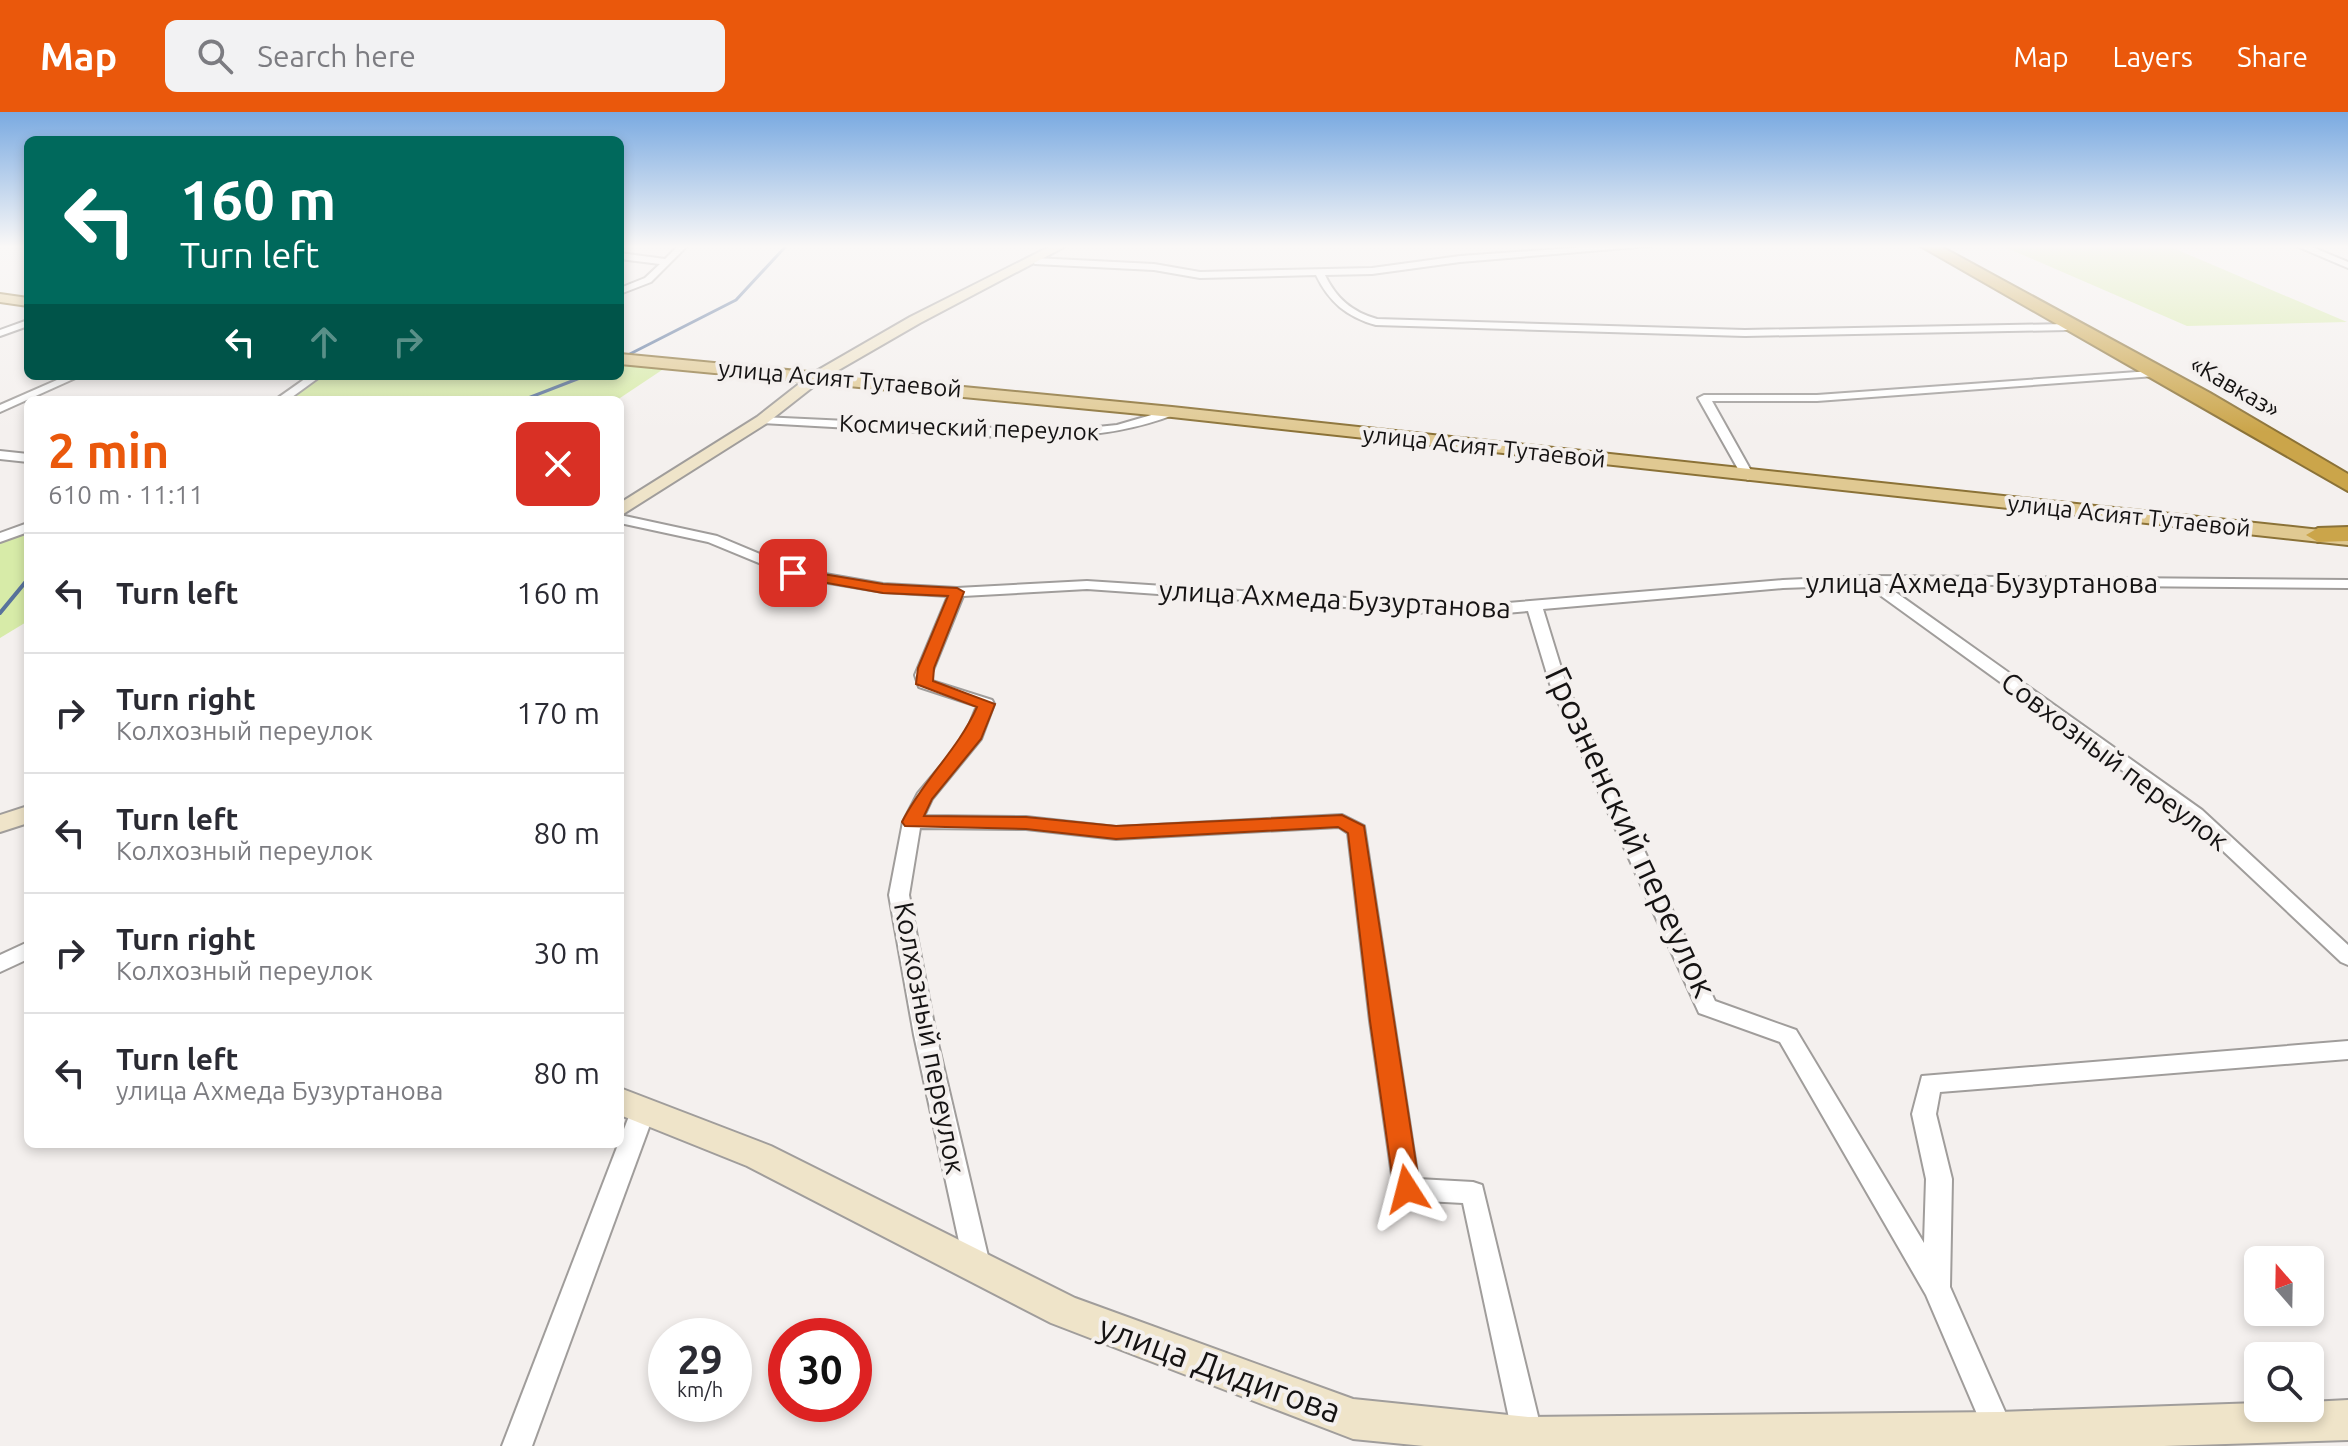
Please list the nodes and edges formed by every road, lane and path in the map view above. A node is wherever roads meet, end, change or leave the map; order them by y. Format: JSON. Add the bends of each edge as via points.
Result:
{"nodes":[{"id":1,"x":941,"y":307,"type":"edge"},
{"id":2,"x":1342,"y":307,"type":"edge"},
{"id":3,"x":2036,"y":307,"type":"edge"},
{"id":4,"x":2044,"y":307,"type":"edge"},
{"id":5,"x":2053,"y":307,"type":"edge"},
{"id":6,"x":2060,"y":307,"type":"edge"},
{"id":7,"x":24,"y":324,"type":"edge"},
{"id":8,"x":2067,"y":327,"type":"junction"},
{"id":9,"x":0,"y":333,"type":"edge"},
{"id":10,"x":2108,"y":341,"type":"junction"},
{"id":11,"x":626,"y":360,"type":"edge"},
{"id":12,"x":2151,"y":374,"type":"junction"},
{"id":13,"x":818,"y":376,"type":"junction"},
{"id":14,"x":66,"y":380,"type":"edge"},
{"id":15,"x":310,"y":380,"type":"edge"},
{"id":16,"x":30,"y":396,"type":"edge"},
{"id":17,"x":287,"y":396,"type":"edge"},
{"id":18,"x":24,"y":398,"type":"edge"},
{"id":19,"x":0,"y":409,"type":"edge"},
{"id":20,"x":1172,"y":412,"type":"junction"},
{"id":21,"x":762,"y":420,"type":"junction"},
{"id":22,"x":0,"y":455,"type":"edge"},
{"id":23,"x":24,"y":458,"type":"edge"},
{"id":24,"x":2348,"y":462,"type":"edge"},
{"id":25,"x":2348,"y":474,"type":"edge"},
{"id":26,"x":1748,"y":476,"type":"junction"},
{"id":27,"x":2348,"y":484,"type":"edge"},
{"id":28,"x":2348,"y":493,"type":"edge"},
{"id":29,"x":624,"y":508,"type":"edge"},
{"id":30,"x":624,"y":520,"type":"edge"},
{"id":31,"x":24,"y":529,"type":"edge"},
{"id":32,"x":2318,"y":535,"type":"joint"},
{"id":33,"x":2348,"y":536,"type":"edge"},
{"id":34,"x":0,"y":538,"type":"edge"},
{"id":35,"x":1870,"y":580,"type":"junction"},
{"id":36,"x":2348,"y":584,"type":"edge"},
{"id":37,"x":957,"y":592,"type":"junction"},
{"id":38,"x":1535,"y":608,"type":"junction"},
{"id":39,"x":24,"y":815,"type":"edge"},
{"id":40,"x":912,"y":822,"type":"junction"},
{"id":41,"x":0,"y":824,"type":"edge"},
{"id":42,"x":24,"y":952,"type":"edge"},
{"id":43,"x":2348,"y":957,"type":"edge"},
{"id":44,"x":0,"y":964,"type":"edge"},
{"id":45,"x":2348,"y":1050,"type":"edge"},
{"id":46,"x":632,"y":1106,"type":"edge"},
{"id":47,"x":624,"y":1130,"type":"edge"},
{"id":48,"x":618,"y":1148,"type":"edge"},
{"id":49,"x":978,"y":1269,"type":"junction"},
{"id":50,"x":1936,"y":1287,"type":"junction"},
{"id":51,"x":2348,"y":1420,"type":"edge"},
{"id":52,"x":1353,"y":1432,"type":"edge"},
{"id":53,"x":1999,"y":1432,"type":"junction"},
{"id":54,"x":1528,"y":1437,"type":"junction"},
{"id":55,"x":2119,"y":1438,"type":"edge"},
{"id":56,"x":517,"y":1446,"type":"edge"}],
"edges":[{"from":1,"to":13,"type":"street"},
{"from":2,"to":8,"type":"street","via":[[1376,322],[1745,333]]},
{"from":3,"to":8,"type":"highway"},
{"from":4,"to":10,"type":"highway","name":"«Кавказ»"},
{"from":5,"to":10,"type":"highway","name":"«Кавказ»"},
{"from":6,"to":24,"type":"highway","via":[[2154,353]]},
{"from":7,"to":9,"type":"street"},
{"from":8,"to":12,"type":"highway"},
{"from":10,"to":25,"type":"highway","name":"«Кавказ»"},
{"from":10,"to":27,"type":"highway","name":"«Кавказ»"},
{"from":11,"to":13,"type":"main road","name":"улица Асият Тутаевой"},
{"from":12,"to":26,"type":"street","via":[[1817,398],[1704,398]]},
{"from":12,"to":28,"type":"highway"},
{"from":13,"to":20,"type":"main road","name":"улица Асият Тутаевой"},
{"from":13,"to":21,"type":"street"},
{"from":14,"to":16,"type":"street"},
{"from":15,"to":17,"type":"street"},
{"from":18,"to":19,"type":"street"},
{"from":20,"to":21,"type":"street","name":"Космический переулок","via":[[1110,432],[1013,433]]},
{"from":20,"to":26,"type":"main road","name":"улица Асият Тутаевой"},
{"from":21,"to":29,"type":"street"},
{"from":22,"to":23,"type":"street"},
{"from":26,"to":32,"type":"main road","name":"улица Асият Тутаевой"},
{"from":30,"to":37,"type":"street","name":"улица Ахмеда Бузуртанова","via":[[712,539],[793,573],[883,588]]},
{"from":31,"to":34,"type":"street"},
{"from":32,"to":33,"type":"highway"},
{"from":35,"to":36,"type":"street","name":"улица Ахмеда Бузуртанова"},
{"from":35,"to":38,"type":"street","name":"улица Ахмеда Бузуртанова","via":[[1580,600]]},
{"from":35,"to":43,"type":"street","name":"Совхозный переулок","via":[[2195,814]]},
{"from":37,"to":38,"type":"street","name":"улица Ахмеда Бузуртанова","via":[[1087,585],[1471,611]]},
{"from":37,"to":40,"type":"street","name":"Колхозный переулок","via":[[926,668],[925,684],[986,704],[972,739],[924,797]]},
{"from":38,"to":50,"type":"street","name":"Грозненский переулок","via":[[1558,684],[1707,1007],[1788,1036]]},
{"from":39,"to":41,"type":"street"},
{"from":40,"to":49,"type":"street","name":"Колхозный переулок","via":[[899,895]]},
{"from":40,"to":54,"type":"street","via":[[1026,823],[1116,833],[1342,821],[1357,830],[1407,1189],[1473,1193]]},
{"from":42,"to":44,"type":"street"},
{"from":45,"to":50,"type":"street","via":[[1930,1083],[1924,1114],[1939,1179]]},
{"from":46,"to":47,"type":"street"},
{"from":46,"to":49,"type":"street","name":"улица Дидигова","via":[[759,1156]]},
{"from":48,"to":56,"type":"street"},
{"from":49,"to":52,"type":"street","name":"улица Дидигова","via":[[1064,1311]]},
{"from":50,"to":53,"type":"street","name":"Грозненский переулок"},
{"from":51,"to":55,"type":"street","name":"улица Дидигова"},
{"from":52,"to":54,"type":"street","name":"улица Дидигова"},
{"from":53,"to":54,"type":"street","name":"улица Дидигова"},
{"from":53,"to":55,"type":"street","name":"улица Дидигова"}]}
